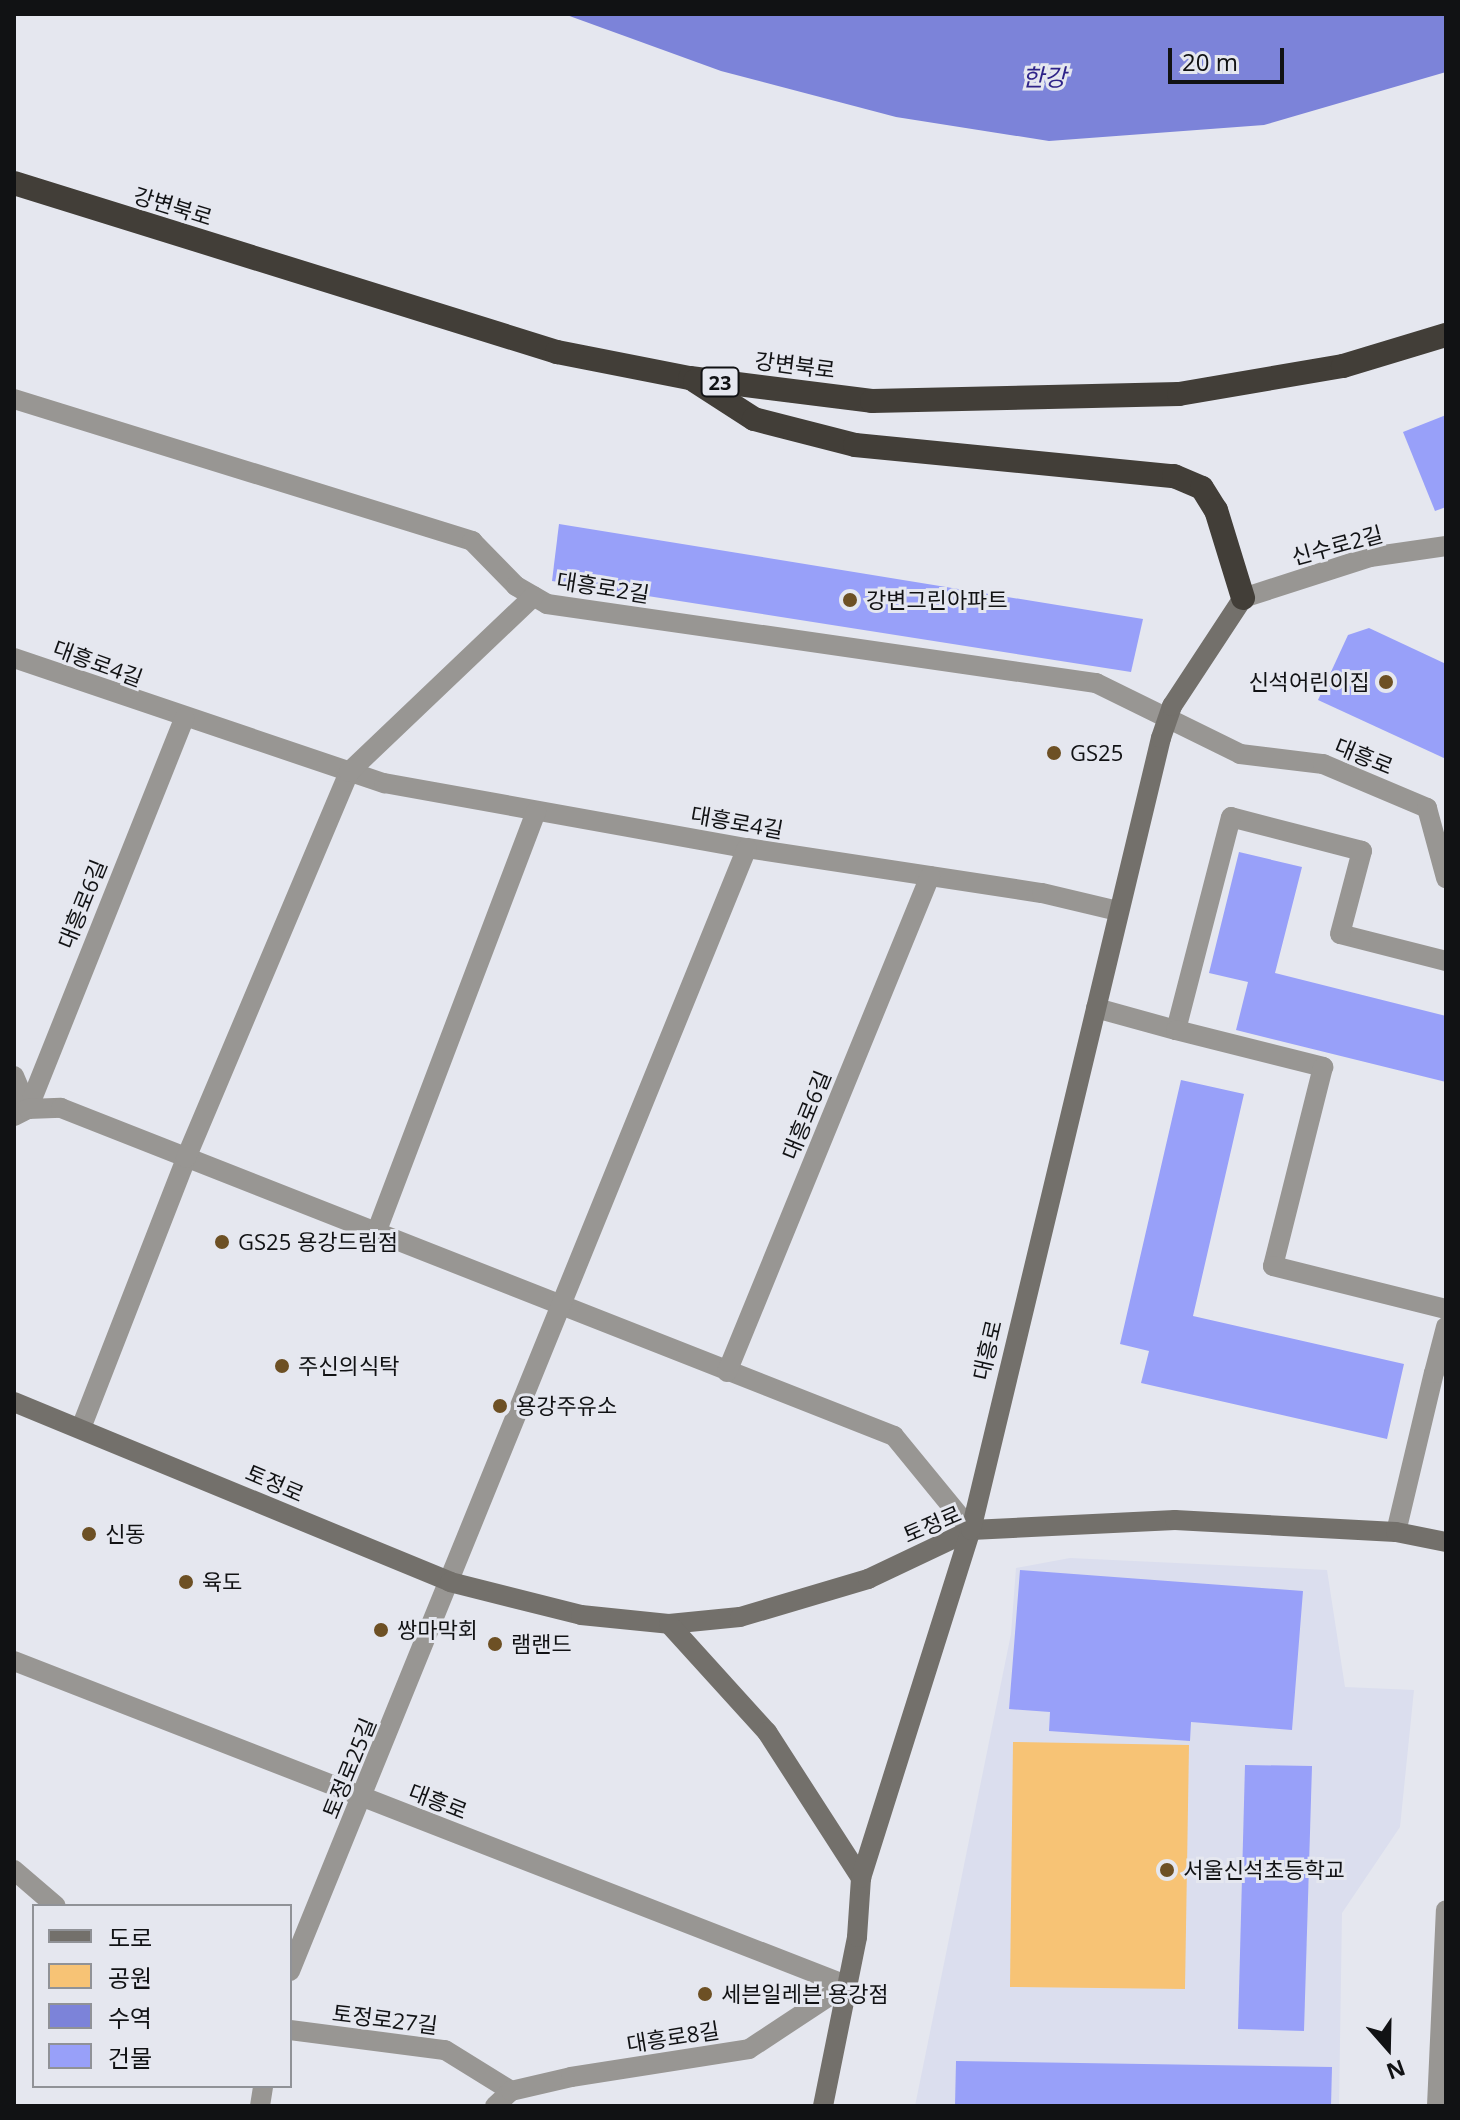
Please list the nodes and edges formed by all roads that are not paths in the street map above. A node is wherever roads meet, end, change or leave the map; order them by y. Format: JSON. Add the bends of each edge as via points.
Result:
{"nodes":[{"id":1,"x":14,"y":183,"type":"edge"},
{"id":2,"x":1446,"y":335,"type":"edge"},
{"id":3,"x":690,"y":378,"type":"junction"},
{"id":4,"x":14,"y":399,"type":"edge"},
{"id":5,"x":1446,"y":546,"type":"edge"},
{"id":6,"x":534,"y":596,"type":"junction"},
{"id":7,"x":1243,"y":598,"type":"junction"},
{"id":8,"x":14,"y":658,"type":"edge"},
{"id":9,"x":184,"y":718,"type":"junction"},
{"id":10,"x":1166,"y":722,"type":"junction"},
{"id":11,"x":349,"y":772,"type":"junction"},
{"id":12,"x":536,"y":811,"type":"junction"},
{"id":13,"x":747,"y":848,"type":"junction"},
{"id":14,"x":930,"y":876,"type":"junction"},
{"id":15,"x":1446,"y":878,"type":"edge"},
{"id":16,"x":1118,"y":911,"type":"junction"},
{"id":17,"x":1446,"y":961,"type":"edge"},
{"id":18,"x":1096,"y":1008,"type":"junction"},
{"id":19,"x":1176,"y":1030,"type":"junction"},
{"id":20,"x":14,"y":1076,"type":"edge"},
{"id":21,"x":21,"y":1113,"type":"edge"},
{"id":22,"x":186,"y":1158,"type":"junction"},
{"id":23,"x":376,"y":1233,"type":"junction"},
{"id":24,"x":562,"y":1308,"type":"junction"},
{"id":25,"x":1446,"y":1309,"type":"edge"},
{"id":26,"x":1446,"y":1327,"type":"edge"},
{"id":27,"x":727,"y":1372,"type":"junction"},
{"id":28,"x":14,"y":1402,"type":"edge"},
{"id":29,"x":81,"y":1428,"type":"junction"},
{"id":30,"x":971,"y":1530,"type":"junction"},
{"id":31,"x":1396,"y":1532,"type":"junction"},
{"id":32,"x":1446,"y":1542,"type":"edge"},
{"id":33,"x":450,"y":1582,"type":"junction"},
{"id":34,"x":669,"y":1624,"type":"junction"},
{"id":35,"x":14,"y":1661,"type":"edge"},
{"id":36,"x":363,"y":1799,"type":"junction"},
{"id":37,"x":14,"y":1870,"type":"edge"},
{"id":38,"x":861,"y":1878,"type":"junction"},
{"id":39,"x":54,"y":1904,"type":"edge"},
{"id":40,"x":1446,"y":1910,"type":"edge"},
{"id":41,"x":292,"y":1966,"type":"edge"},
{"id":42,"x":846,"y":1985,"type":"junction"},
{"id":43,"x":292,"y":2030,"type":"edge"},
{"id":44,"x":511,"y":2091,"type":"junction"},
{"id":45,"x":495,"y":2106,"type":"edge"},
{"id":46,"x":823,"y":2106,"type":"edge"},
{"id":47,"x":1437,"y":2106,"type":"edge"}],
"edges":[{"from":1,"to":3,"type":"highway","name":"강변북로","number":"23","via":[[557,352]]},
{"from":2,"to":3,"type":"highway","name":"강변북로","number":"23","via":[[1343,366],[1179,394],[872,401]]},
{"from":3,"to":7,"type":"highway","via":[[754,419],[855,445],[1174,476],[1202,488],[1216,510]]},
{"from":4,"to":6,"type":"street","name":"대흥로2길","via":[[472,541],[516,586]]},
{"from":5,"to":7,"type":"street","name":"신수로2길","via":[[1370,557]]},
{"from":6,"to":10,"type":"street","name":"대흥로2길","via":[[547,604],[1096,683]]},
{"from":6,"to":11,"type":"street"},
{"from":7,"to":10,"type":"main road","name":"대흥로"},
{"from":8,"to":9,"type":"street","name":"대흥로4길"},
{"from":9,"to":11,"type":"street","name":"대흥로4길"},
{"from":9,"to":21,"type":"street","name":"대흥로6길"},
{"from":10,"to":15,"type":"street","name":"대흥로","via":[[1240,754],[1323,764],[1427,808]]},
{"from":10,"to":16,"type":"main road","name":"대흥로"},
{"from":11,"to":12,"type":"street","name":"대흥로4길"},
{"from":11,"to":22,"type":"street"},
{"from":12,"to":13,"type":"street","name":"대흥로4길"},
{"from":12,"to":23,"type":"street"},
{"from":13,"to":14,"type":"street","name":"대흥로4길"},
{"from":13,"to":24,"type":"street"},
{"from":14,"to":16,"type":"street","name":"대흥로4길"},
{"from":14,"to":27,"type":"street","name":"대흥로6길"},
{"from":16,"to":18,"type":"main road","name":"대흥로"},
{"from":17,"to":19,"type":"street","via":[[1340,934],[1362,851],[1231,817]]},
{"from":18,"to":19,"type":"street"},
{"from":18,"to":30,"type":"main road","name":"대흥로"},
{"from":19,"to":25,"type":"street","via":[[1323,1067],[1273,1266]]},
{"from":20,"to":21,"type":"street"},
{"from":21,"to":22,"type":"street","via":[[61,1108]]},
{"from":22,"to":23,"type":"street"},
{"from":22,"to":29,"type":"street"},
{"from":23,"to":24,"type":"street"},
{"from":24,"to":27,"type":"street"},
{"from":24,"to":33,"type":"street"},
{"from":26,"to":31,"type":"street"},
{"from":27,"to":30,"type":"street","via":[[894,1436]]},
{"from":28,"to":29,"type":"main road","name":"토정로"},
{"from":29,"to":33,"type":"main road","name":"토정로"},
{"from":30,"to":31,"type":"main road","name":"토정로","via":[[1175,1520]]},
{"from":30,"to":34,"type":"main road","name":"토정로","via":[[868,1579],[740,1617]]},
{"from":30,"to":38,"type":"main road","name":"대흥로"},
{"from":31,"to":32,"type":"main road","name":"토정로"},
{"from":33,"to":34,"type":"main road","name":"토정로","via":[[581,1615]]},
{"from":33,"to":36,"type":"street","name":"토정로25길"},
{"from":34,"to":38,"type":"main road","via":[[767,1732]]},
{"from":35,"to":36,"type":"street","name":"대흥로"},
{"from":36,"to":41,"type":"street","name":"토정로25길"},
{"from":36,"to":42,"type":"street","name":"대흥로"},
{"from":37,"to":39,"type":"street"},
{"from":38,"to":42,"type":"main road","name":"대흥로","via":[[857,1937]]},
{"from":40,"to":47,"type":"street"},
{"from":42,"to":44,"type":"street","name":"대흥로8길","via":[[749,2049]]},
{"from":42,"to":46,"type":"main road","name":"대흥로"},
{"from":43,"to":44,"type":"street","name":"토정로27길","via":[[445,2050]]},
{"from":44,"to":45,"type":"street"}]}
